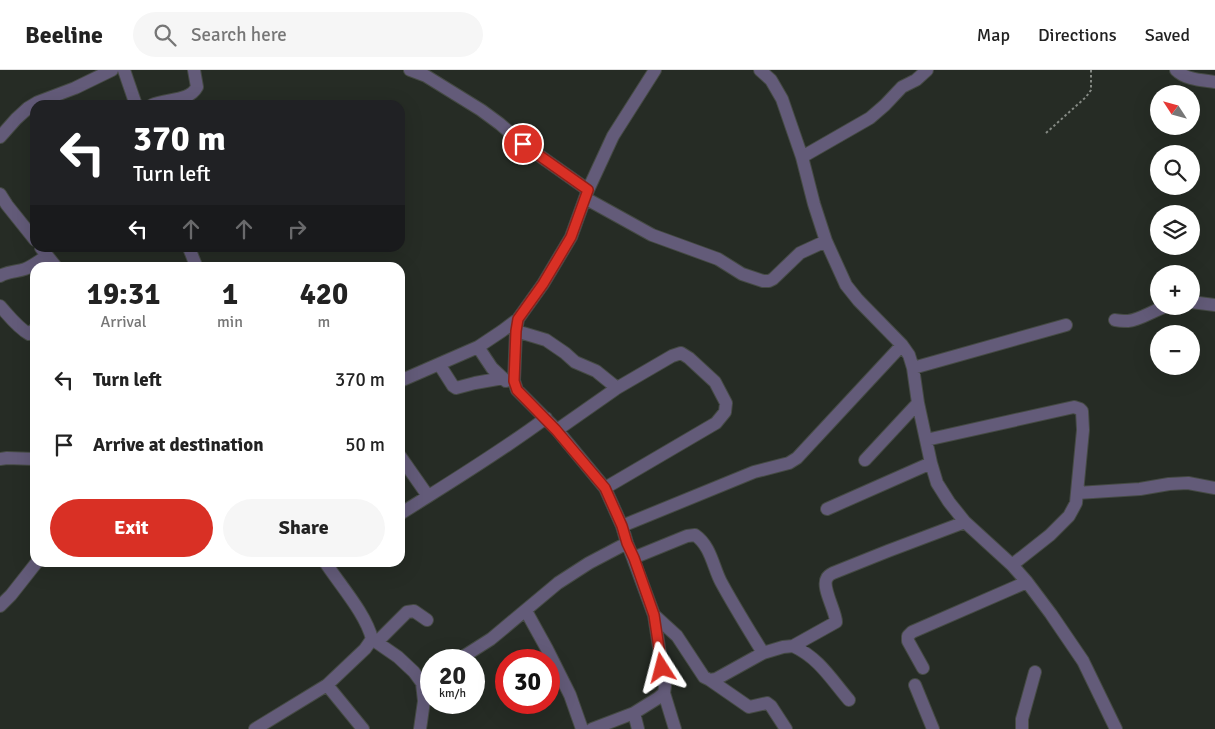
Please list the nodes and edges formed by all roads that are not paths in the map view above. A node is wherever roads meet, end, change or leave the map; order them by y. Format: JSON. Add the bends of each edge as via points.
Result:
{"nodes":[{"id":1,"x":112,"y":70,"type":"edge"},
{"id":2,"x":124,"y":70,"type":"edge"},
{"id":3,"x":194,"y":70,"type":"edge"},
{"id":4,"x":410,"y":70,"type":"edge"},
{"id":5,"x":655,"y":70,"type":"edge"},
{"id":6,"x":760,"y":70,"type":"edge"},
{"id":7,"x":927,"y":70,"type":"edge"},
{"id":8,"x":1176,"y":70,"type":"edge"},
{"id":9,"x":1215,"y":82,"type":"edge"},
{"id":10,"x":43,"y":100,"type":"edge"},
{"id":11,"x":134,"y":100,"type":"edge"},
{"id":12,"x":170,"y":100,"type":"edge"},
{"id":13,"x":30,"y":107,"type":"edge"},
{"id":14,"x":0,"y":137,"type":"edge"},
{"id":15,"x":802,"y":157,"type":"junction"},
{"id":16,"x":0,"y":194,"type":"edge"},
{"id":17,"x":587,"y":194,"type":"junction"},
{"id":18,"x":30,"y":234,"type":"edge"},
{"id":19,"x":826,"y":241,"type":"junction"},
{"id":20,"x":44,"y":252,"type":"edge"},
{"id":21,"x":36,"y":262,"type":"edge"},
{"id":22,"x":52,"y":262,"type":"edge"},
{"id":23,"x":30,"y":266,"type":"edge"},
{"id":24,"x":0,"y":276,"type":"edge"},
{"id":25,"x":1200,"y":303,"type":"edge"},
{"id":26,"x":1215,"y":305,"type":"edge"},
{"id":27,"x":0,"y":306,"type":"edge"},
{"id":28,"x":1150,"y":312,"type":"edge"},
{"id":29,"x":1115,"y":320,"type":"dead end"},
{"id":30,"x":517,"y":325,"type":"junction"},
{"id":31,"x":1066,"y":325,"type":"dead end"},
{"id":32,"x":30,"y":333,"type":"edge"},
{"id":33,"x":902,"y":344,"type":"junction"},
{"id":34,"x":478,"y":347,"type":"junction"},
{"id":35,"x":439,"y":364,"type":"junction"},
{"id":36,"x":913,"y":368,"type":"junction"},
{"id":37,"x":503,"y":378,"type":"junction"},
{"id":38,"x":405,"y":379,"type":"edge"},
{"id":39,"x":617,"y":388,"type":"junction"},
{"id":40,"x":517,"y":390,"type":"junction"},
{"id":41,"x":918,"y":404,"type":"junction"},
{"id":42,"x":546,"y":418,"type":"junction"},
{"id":43,"x":556,"y":430,"type":"junction"},
{"id":44,"x":926,"y":440,"type":"junction"},
{"id":45,"x":0,"y":459,"type":"edge"},
{"id":46,"x":30,"y":459,"type":"edge"},
{"id":47,"x":865,"y":460,"type":"dead end"},
{"id":48,"x":405,"y":463,"type":"edge"},
{"id":49,"x":931,"y":463,"type":"junction"},
{"id":50,"x":605,"y":488,"type":"junction"},
{"id":51,"x":1215,"y":488,"type":"edge"},
{"id":52,"x":1077,"y":493,"type":"junction"},
{"id":53,"x":428,"y":496,"type":"junction"},
{"id":54,"x":827,"y":509,"type":"dead end"},
{"id":55,"x":405,"y":511,"type":"edge"},
{"id":56,"x":965,"y":522,"type":"junction"},
{"id":57,"x":622,"y":526,"type":"junction"},
{"id":58,"x":627,"y":543,"type":"junction"},
{"id":59,"x":634,"y":558,"type":"junction"},
{"id":60,"x":1012,"y":565,"type":"junction"},
{"id":61,"x":32,"y":567,"type":"edge"},
{"id":62,"x":329,"y":567,"type":"edge"},
{"id":63,"x":1027,"y":582,"type":"junction"},
{"id":64,"x":0,"y":606,"type":"edge"},
{"id":65,"x":526,"y":611,"type":"junction"},
{"id":66,"x":654,"y":615,"type":"junction"},
{"id":67,"x":427,"y":620,"type":"dead end"},
{"id":68,"x":374,"y":640,"type":"junction"},
{"id":69,"x":793,"y":646,"type":"junction"},
{"id":70,"x":475,"y":649,"type":"edge"},
{"id":71,"x":763,"y":653,"type":"junction"},
{"id":72,"x":923,"y":668,"type":"dead end"},
{"id":73,"x":1036,"y":672,"type":"dead end"},
{"id":74,"x":420,"y":676,"type":"edge"},
{"id":75,"x":710,"y":680,"type":"junction"},
{"id":76,"x":328,"y":685,"type":"junction"},
{"id":77,"x":915,"y":685,"type":"dead end"},
{"id":78,"x":664,"y":693,"type":"junction"},
{"id":79,"x":849,"y":700,"type":"dead end"},
{"id":80,"x":634,"y":713,"type":"junction"},
{"id":81,"x":422,"y":714,"type":"edge"},
{"id":82,"x":255,"y":729,"type":"edge"},
{"id":83,"x":363,"y":729,"type":"edge"},
{"id":84,"x":420,"y":729,"type":"edge"},
{"id":85,"x":582,"y":729,"type":"edge"},
{"id":86,"x":592,"y":729,"type":"edge"},
{"id":87,"x":638,"y":729,"type":"edge"},
{"id":88,"x":675,"y":729,"type":"edge"},
{"id":89,"x":786,"y":729,"type":"edge"},
{"id":90,"x":933,"y":729,"type":"edge"},
{"id":91,"x":1022,"y":729,"type":"edge"},
{"id":92,"x":1116,"y":729,"type":"edge"}],
"edges":[{"from":1,"to":10,"type":"street"},
{"from":2,"to":11,"type":"street"},
{"from":3,"to":12,"type":"street","via":[[198,87],[194,92]]},
{"from":4,"to":17,"type":"street","via":[[426,76],[481,110]]},
{"from":5,"to":17,"type":"street","via":[[613,136]]},
{"from":6,"to":15,"type":"street","via":[[782,99]]},
{"from":7,"to":15,"type":"street","via":[[902,87],[870,118]]},
{"from":8,"to":9,"type":"street","via":[[1191,78]]},
{"from":13,"to":14,"type":"street"},
{"from":15,"to":19,"type":"street"},
{"from":16,"to":18,"type":"street"},
{"from":17,"to":19,"type":"street","via":[[652,235],[718,259],[742,274],[763,281],[773,279],[800,253]]},
{"from":17,"to":30,"type":"street","via":[[571,237]]},
{"from":19,"to":33,"type":"street","via":[[846,285]]},
{"from":20,"to":21,"type":"street"},
{"from":20,"to":22,"type":"street"},
{"from":23,"to":24,"type":"street"},
{"from":25,"to":26,"type":"street"},
{"from":27,"to":32,"type":"street"},
{"from":28,"to":29,"type":"street","via":[[1135,320]]},
{"from":30,"to":34,"type":"street"},
{"from":30,"to":39,"type":"street","via":[[546,340],[575,362],[596,371]]},
{"from":30,"to":40,"type":"street","via":[[514,381]]},
{"from":31,"to":36,"type":"street"},
{"from":33,"to":36,"type":"street"},
{"from":33,"to":57,"type":"street","via":[[798,458],[754,472]]},
{"from":34,"to":35,"type":"street"},
{"from":34,"to":37,"type":"street"},
{"from":35,"to":37,"type":"street","via":[[456,388]]},
{"from":35,"to":38,"type":"street"},
{"from":36,"to":41,"type":"street"},
{"from":37,"to":40,"type":"street"},
{"from":39,"to":43,"type":"street"},
{"from":39,"to":50,"type":"street","via":[[681,353],[715,382],[726,402],[725,412],[716,423]]},
{"from":40,"to":42,"type":"street"},
{"from":41,"to":44,"type":"street"},
{"from":41,"to":47,"type":"street"},
{"from":42,"to":43,"type":"street"},
{"from":42,"to":53,"type":"street","via":[[519,439]]},
{"from":43,"to":50,"type":"street"},
{"from":44,"to":49,"type":"street"},
{"from":44,"to":52,"type":"street","via":[[1078,408],[1082,412],[1082,430]]},
{"from":45,"to":46,"type":"street"},
{"from":48,"to":53,"type":"street"},
{"from":49,"to":54,"type":"street"},
{"from":49,"to":56,"type":"street","via":[[937,483]]},
{"from":50,"to":57,"type":"street"},
{"from":51,"to":52,"type":"street","via":[[1188,483]]},
{"from":52,"to":60,"type":"street","via":[[1069,516]]},
{"from":53,"to":55,"type":"street"},
{"from":56,"to":60,"type":"street"},
{"from":56,"to":69,"type":"street","via":[[827,577],[825,583],[836,622]]},
{"from":57,"to":58,"type":"street"},
{"from":58,"to":59,"type":"street"},
{"from":58,"to":65,"type":"street","via":[[558,583]]},
{"from":59,"to":66,"type":"street"},
{"from":59,"to":71,"type":"street","via":[[687,536],[701,538],[720,580]]},
{"from":60,"to":63,"type":"street"},
{"from":61,"to":64,"type":"street"},
{"from":62,"to":68,"type":"street","via":[[363,617]]},
{"from":63,"to":72,"type":"street","via":[[912,632],[908,641]]},
{"from":63,"to":92,"type":"street","via":[[1083,661]]},
{"from":65,"to":70,"type":"street"},
{"from":65,"to":85,"type":"street","via":[[570,695]]},
{"from":66,"to":75,"type":"street","via":[[677,636],[704,677]]},
{"from":66,"to":78,"type":"street"},
{"from":67,"to":68,"type":"street","via":[[414,611],[408,612]]},
{"from":68,"to":74,"type":"street"},
{"from":68,"to":76,"type":"street"},
{"from":69,"to":71,"type":"street"},
{"from":69,"to":79,"type":"street","via":[[818,663]]},
{"from":71,"to":75,"type":"street"},
{"from":73,"to":91,"type":"street"},
{"from":75,"to":89,"type":"street","via":[[749,707],[767,703]]},
{"from":76,"to":82,"type":"street"},
{"from":76,"to":83,"type":"street"},
{"from":77,"to":90,"type":"street"},
{"from":78,"to":80,"type":"street"},
{"from":78,"to":88,"type":"street"},
{"from":80,"to":86,"type":"street"},
{"from":80,"to":87,"type":"street"},
{"from":81,"to":84,"type":"street"}]}
